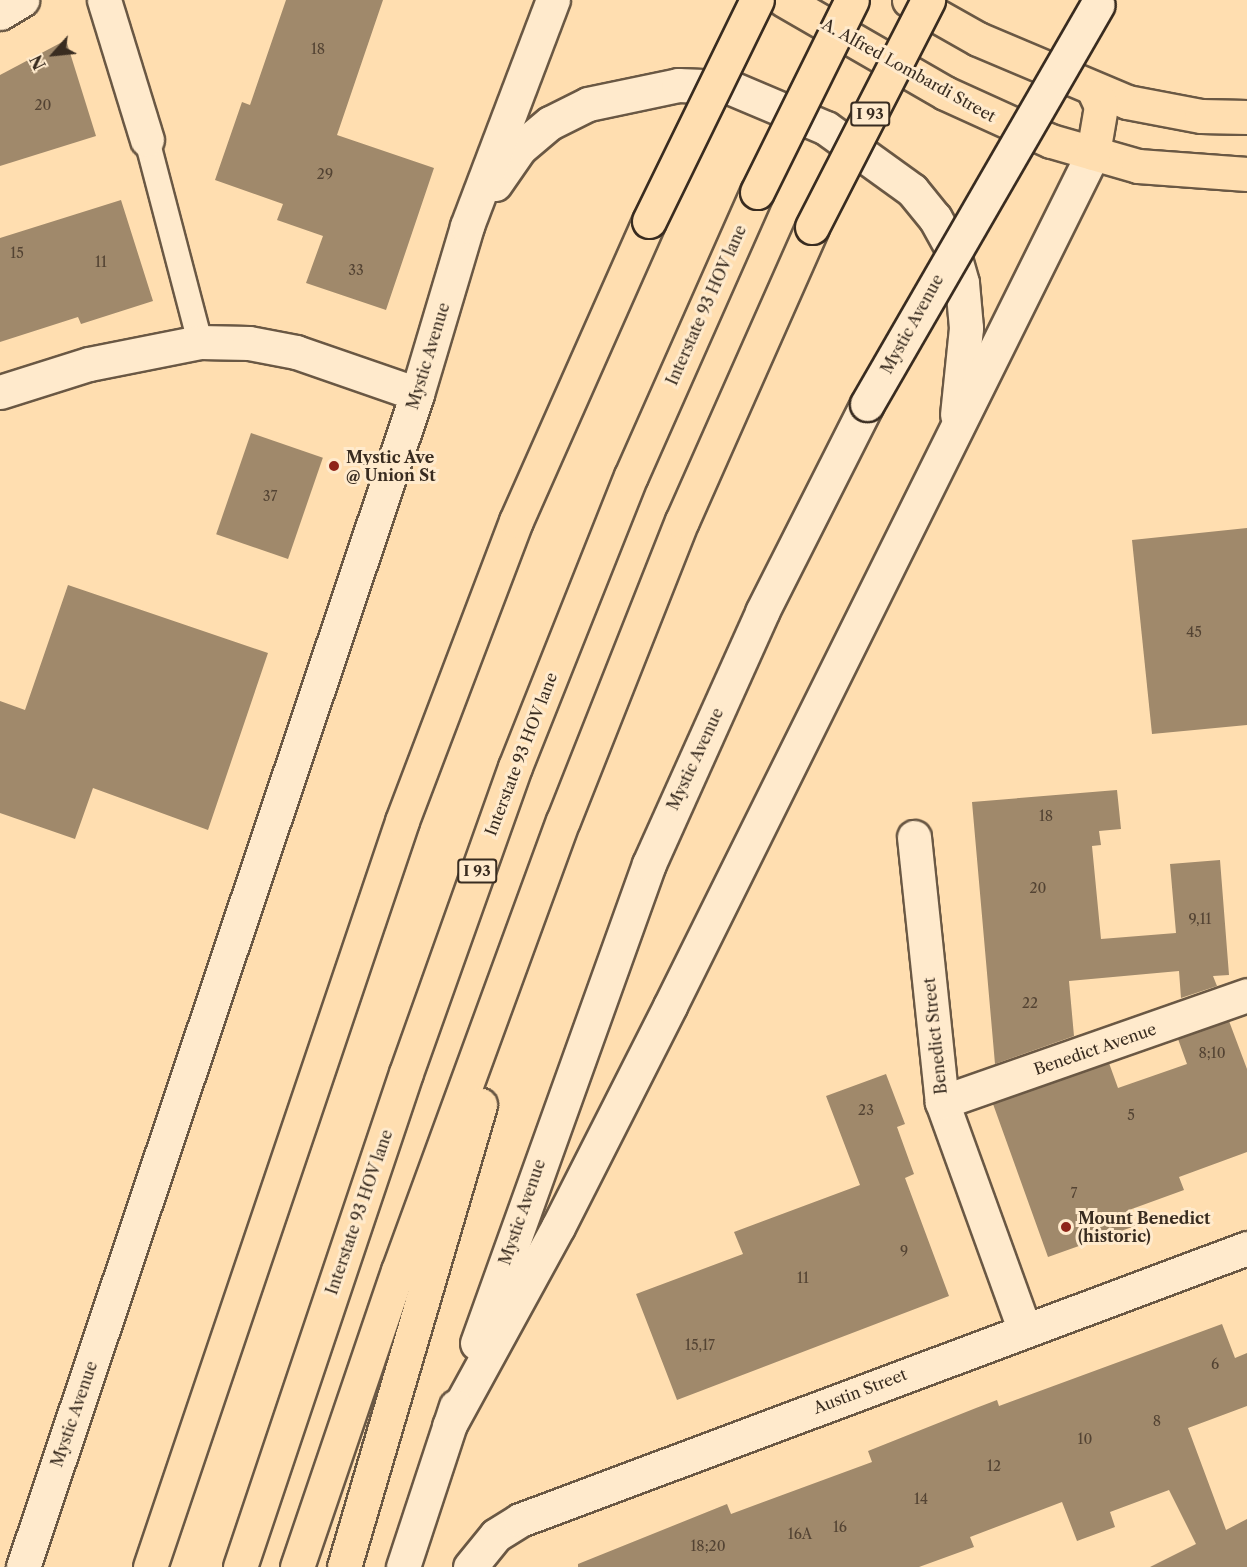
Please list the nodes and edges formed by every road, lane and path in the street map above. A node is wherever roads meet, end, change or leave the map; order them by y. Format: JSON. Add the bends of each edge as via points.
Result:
{"nodes":[{"id":1,"x":22,"y":0,"type":"edge"},
{"id":2,"x":104,"y":0,"type":"edge"},
{"id":3,"x":553,"y":0,"type":"edge"},
{"id":4,"x":757,"y":0,"type":"edge"},
{"id":5,"x":784,"y":0,"type":"edge"},
{"id":6,"x":852,"y":0,"type":"edge"},
{"id":7,"x":909,"y":0,"type":"edge"},
{"id":8,"x":928,"y":0,"type":"edge"},
{"id":9,"x":1098,"y":2,"type":"edge"},
{"id":10,"x":0,"y":13,"type":"edge"},
{"id":11,"x":1093,"y":89,"type":"junction"},
{"id":12,"x":1247,"y":117,"type":"edge"},
{"id":13,"x":147,"y":140,"type":"joint"},
{"id":14,"x":1093,"y":153,"type":"junction"},
{"id":15,"x":1247,"y":174,"type":"edge"},
{"id":16,"x":467,"y":226,"type":"junction"},
{"id":17,"x":200,"y":342,"type":"junction"},
{"id":18,"x":0,"y":392,"type":"edge"},
{"id":19,"x":417,"y":394,"type":"junction"},
{"id":20,"x":955,"y":437,"type":"junction"},
{"id":21,"x":563,"y":821,"type":"junction"},
{"id":22,"x":914,"y":837,"type":"dead end"},
{"id":23,"x":1247,"y":995,"type":"edge"},
{"id":24,"x":942,"y":1102,"type":"junction"},
{"id":25,"x":1247,"y":1248,"type":"edge"},
{"id":26,"x":1024,"y":1329,"type":"junction"},
{"id":27,"x":449,"y":1426,"type":"junction"},
{"id":28,"x":475,"y":1558,"type":"edge"},
{"id":29,"x":23,"y":1567,"type":"edge"},
{"id":30,"x":150,"y":1567,"type":"edge"},
{"id":31,"x":240,"y":1567,"type":"edge"},
{"id":32,"x":297,"y":1567,"type":"edge"},
{"id":33,"x":344,"y":1567,"type":"edge"},
{"id":34,"x":403,"y":1567,"type":"edge"}],
"edges":[{"from":1,"to":10,"type":"main road"},
{"from":2,"to":13,"type":"main road"},
{"from":3,"to":16,"type":"main road","name":"Mystic Avenue"},
{"from":4,"to":30,"type":"main road","bridge":true,"via":[[649,221],[516,521],[402,821]]},
{"from":5,"to":14,"type":"main road","name":"A. Alfred Lombardi Street","via":[[999,121]]},
{"from":6,"to":31,"type":"main road","name":"Interstate 93 HOV lane","number":"I 93","bridge":true,"via":[[757,192],[630,476],[515,767],[406,1072]]},
{"from":7,"to":11,"type":"main road","via":[[978,39]]},
{"from":8,"to":21,"type":"main road","number":"I 93","bridge":true,"via":[[812,227],[687,511]]},
{"from":9,"to":27,"type":"main road","name":"Mystic Avenue","bridge":true,"via":[[867,404],[767,602],[649,864],[506,1255]]},
{"from":11,"to":12,"type":"main road","via":[[1127,102],[1201,116]]},
{"from":11,"to":14,"type":"main road","via":[[1101,106]]},
{"from":13,"to":17,"type":"lane"},
{"from":14,"to":15,"type":"main road","name":"A. Alfred Lombardi Street","via":[[1138,166]]},
{"from":14,"to":20,"type":"main road"},
{"from":16,"to":19,"type":"main road","name":"Mystic Avenue"},
{"from":16,"to":20,"type":"main road","via":[[520,148],[550,123],[588,104],[678,85],[729,87],[777,104],[826,128],[881,165],[912,190],[936,218],[953,251],[962,283],[966,328]]},
{"from":17,"to":18,"type":"main road","via":[[89,364]]},
{"from":17,"to":19,"type":"main road","via":[[249,343],[296,352]]},
{"from":19,"to":29,"type":"main road","name":"Mystic Avenue"},
{"from":20,"to":27,"type":"main road","via":[[563,1216]]},
{"from":21,"to":32,"type":"main road","number":"I 93","via":[[402,1261]]},
{"from":21,"to":33,"type":"main road"},
{"from":22,"to":24,"type":"main road","name":"Benedict Street"},
{"from":23,"to":24,"type":"main road","name":"Benedict Avenue"},
{"from":24,"to":26,"type":"main road","name":"Benedict Street"},
{"from":25,"to":26,"type":"main road","name":"Austin Street"},
{"from":26,"to":28,"type":"main road","name":"Austin Street","via":[[520,1520]]},
{"from":27,"to":34,"type":"main road","name":"Mystic Avenue"}]}
